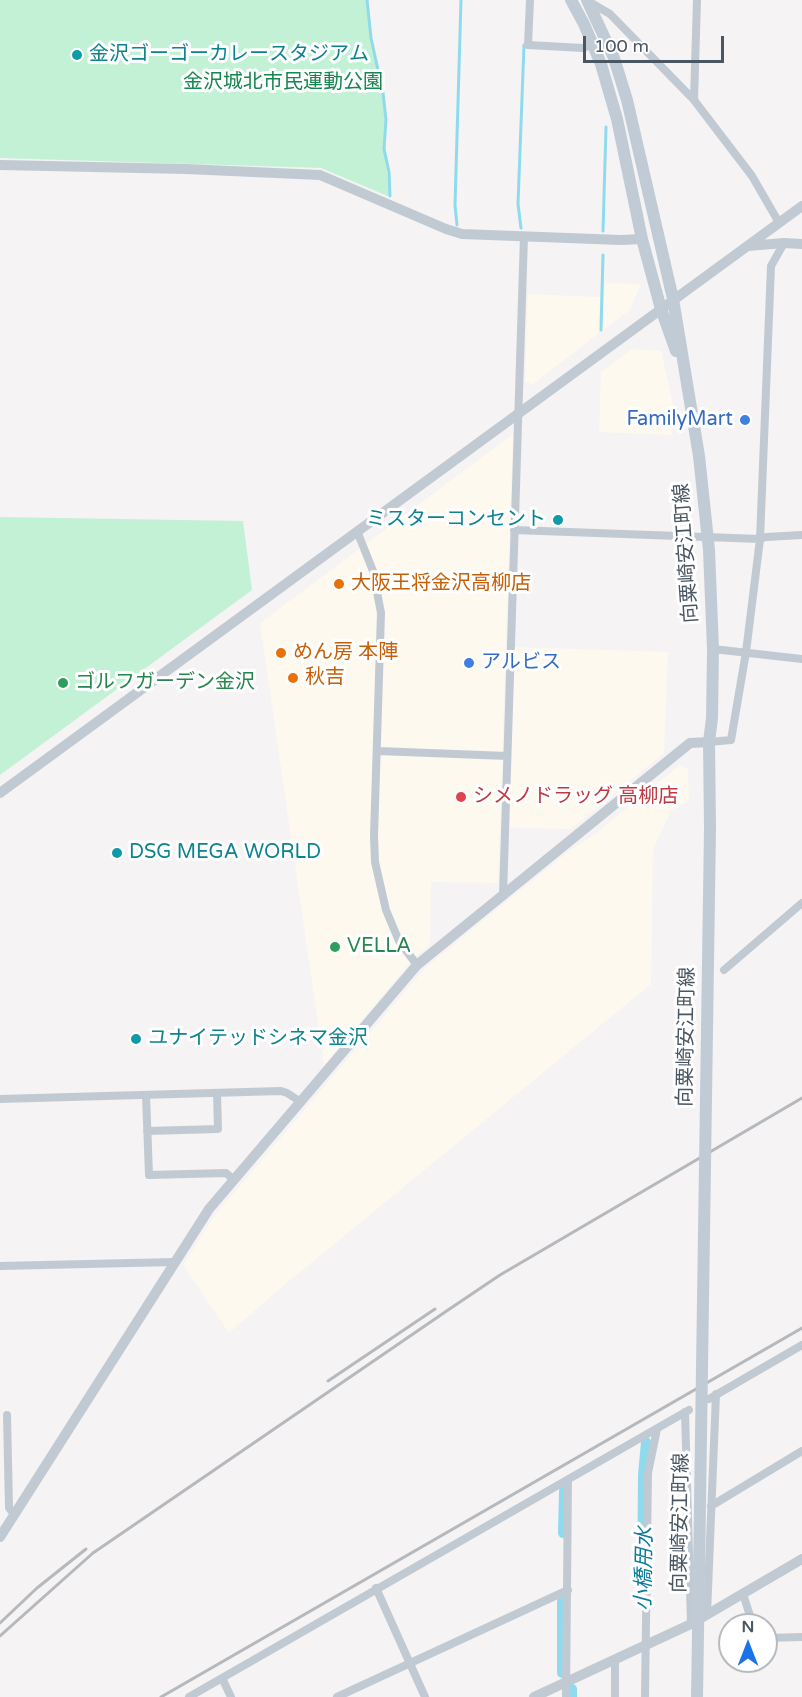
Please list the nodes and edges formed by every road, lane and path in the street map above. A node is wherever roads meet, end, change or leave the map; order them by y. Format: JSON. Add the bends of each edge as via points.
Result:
{"nodes":[{"id":1,"x":530,"y":0,"type":"edge"},
{"id":2,"x":571,"y":0,"type":"edge"},
{"id":3,"x":697,"y":0,"type":"edge"},
{"id":4,"x":587,"y":1,"type":"edge"},
{"id":5,"x":593,"y":45,"type":"junction"},
{"id":6,"x":694,"y":100,"type":"junction"},
{"id":7,"x":0,"y":165,"type":"edge"},
{"id":8,"x":802,"y":206,"type":"edge"},
{"id":9,"x":778,"y":221,"type":"junction"},
{"id":10,"x":524,"y":236,"type":"junction"},
{"id":11,"x":642,"y":239,"type":"junction"},
{"id":12,"x":784,"y":243,"type":"junction"},
{"id":13,"x":802,"y":244,"type":"edge"},
{"id":14,"x":747,"y":246,"type":"junction"},
{"id":15,"x":673,"y":299,"type":"junction"},
{"id":16,"x":661,"y":309,"type":"junction"},
{"id":17,"x":686,"y":380,"type":"junction"},
{"id":18,"x":518,"y":413,"type":"junction"},
{"id":19,"x":514,"y":530,"type":"junction"},
{"id":20,"x":357,"y":531,"type":"junction"},
{"id":21,"x":802,"y":535,"type":"edge"},
{"id":22,"x":708,"y":537,"type":"junction"},
{"id":23,"x":760,"y":539,"type":"junction"},
{"id":24,"x":714,"y":649,"type":"junction"},
{"id":25,"x":746,"y":652,"type":"junction"},
{"id":26,"x":802,"y":658,"type":"edge"},
{"id":27,"x":709,"y":742,"type":"junction"},
{"id":28,"x":378,"y":752,"type":"junction"},
{"id":29,"x":507,"y":756,"type":"junction"},
{"id":30,"x":0,"y":793,"type":"edge"},
{"id":31,"x":503,"y":895,"type":"junction"},
{"id":32,"x":802,"y":903,"type":"edge"},
{"id":33,"x":417,"y":965,"type":"junction"},
{"id":34,"x":724,"y":970,"type":"dead end"},
{"id":35,"x":217,"y":1093,"type":"junction"},
{"id":36,"x":146,"y":1095,"type":"junction"},
{"id":37,"x":0,"y":1099,"type":"edge"},
{"id":38,"x":301,"y":1102,"type":"junction"},
{"id":39,"x":147,"y":1131,"type":"junction"},
{"id":40,"x":234,"y":1180,"type":"junction"},
{"id":41,"x":175,"y":1262,"type":"junction"},
{"id":42,"x":0,"y":1266,"type":"edge"},
{"id":43,"x":802,"y":1345,"type":"edge"},
{"id":44,"x":7,"y":1415,"type":"dead end"},
{"id":45,"x":657,"y":1429,"type":"junction"},
{"id":46,"x":801,"y":1455,"type":"edge"},
{"id":47,"x":567,"y":1480,"type":"junction"},
{"id":48,"x":711,"y":1506,"type":"junction"},
{"id":49,"x":14,"y":1514,"type":"junction"},
{"id":50,"x":0,"y":1537,"type":"edge"},
{"id":51,"x":802,"y":1559,"type":"edge"},
{"id":52,"x":376,"y":1588,"type":"junction"},
{"id":53,"x":567,"y":1590,"type":"junction"},
{"id":54,"x":743,"y":1594,"type":"junction"},
{"id":55,"x":749,"y":1613,"type":"edge"},
{"id":56,"x":699,"y":1619,"type":"junction"},
{"id":57,"x":802,"y":1637,"type":"edge"},
{"id":58,"x":778,"y":1638,"type":"edge"},
{"id":59,"x":646,"y":1646,"type":"junction"},
{"id":60,"x":615,"y":1660,"type":"junction"},
{"id":61,"x":409,"y":1664,"type":"junction"},
{"id":62,"x":222,"y":1678,"type":"junction"},
{"id":63,"x":566,"y":1682,"type":"junction"},
{"id":64,"x":189,"y":1697,"type":"edge"},
{"id":65,"x":231,"y":1697,"type":"edge"},
{"id":66,"x":338,"y":1697,"type":"edge"},
{"id":67,"x":425,"y":1697,"type":"edge"},
{"id":68,"x":534,"y":1697,"type":"edge"},
{"id":69,"x":566,"y":1697,"type":"edge"},
{"id":70,"x":615,"y":1697,"type":"edge"},
{"id":71,"x":645,"y":1697,"type":"edge"},
{"id":72,"x":697,"y":1697,"type":"edge"}],
"edges":[{"from":1,"to":5,"type":"street","via":[[528,45]]},
{"from":2,"to":5,"type":"main road","name":"向粟崎安江町線"},
{"from":3,"to":6,"type":"street"},
{"from":4,"to":6,"type":"street","via":[[610,14]]},
{"from":4,"to":15,"type":"main road","name":"向粟崎安江町線","via":[[614,58],[627,100]]},
{"from":5,"to":11,"type":"main road","name":"向粟崎安江町線","via":[[617,119]]},
{"from":6,"to":9,"type":"street","via":[[752,176]]},
{"from":7,"to":10,"type":"street","via":[[320,175],[462,234]]},
{"from":8,"to":9,"type":"street"},
{"from":9,"to":14,"type":"street"},
{"from":10,"to":11,"type":"street"},
{"from":10,"to":18,"type":"street"},
{"from":11,"to":16,"type":"main road","name":"向粟崎安江町線"},
{"from":12,"to":13,"type":"street"},
{"from":12,"to":14,"type":"street"},
{"from":12,"to":23,"type":"street","via":[[771,266]]},
{"from":14,"to":15,"type":"street"},
{"from":15,"to":16,"type":"street"},
{"from":15,"to":17,"type":"main road","name":"向粟崎安江町線"},
{"from":16,"to":17,"type":"main road","name":"向粟崎安江町線"},
{"from":16,"to":18,"type":"street"},
{"from":17,"to":22,"type":"main road","name":"向粟崎安江町線"},
{"from":18,"to":19,"type":"street"},
{"from":18,"to":20,"type":"street"},
{"from":19,"to":22,"type":"street"},
{"from":19,"to":29,"type":"street"},
{"from":20,"to":28,"type":"street","via":[[373,571],[381,613]]},
{"from":20,"to":30,"type":"street"},
{"from":21,"to":23,"type":"street"},
{"from":22,"to":23,"type":"street"},
{"from":22,"to":24,"type":"main road","name":"向粟崎安江町線"},
{"from":23,"to":25,"type":"street"},
{"from":24,"to":25,"type":"street"},
{"from":24,"to":27,"type":"main road","name":"向粟崎安江町線"},
{"from":25,"to":26,"type":"street"},
{"from":25,"to":27,"type":"street","via":[[731,740]]},
{"from":27,"to":31,"type":"street","via":[[690,743]]},
{"from":27,"to":56,"type":"main road","name":"向粟崎安江町線","bridge":true},
{"from":28,"to":29,"type":"street"},
{"from":28,"to":33,"type":"street","via":[[374,850],[381,892],[399,941]]},
{"from":29,"to":31,"type":"street"},
{"from":31,"to":33,"type":"street"},
{"from":32,"to":34,"type":"street"},
{"from":33,"to":38,"type":"street"},
{"from":35,"to":36,"type":"street"},
{"from":35,"to":38,"type":"street","via":[[281,1091]]},
{"from":35,"to":39,"type":"street","via":[[218,1128]]},
{"from":36,"to":37,"type":"street"},
{"from":36,"to":39,"type":"street"},
{"from":38,"to":40,"type":"street"},
{"from":39,"to":40,"type":"street","via":[[148,1175],[226,1173]]},
{"from":40,"to":41,"type":"street","via":[[209,1209]]},
{"from":41,"to":42,"type":"street"},
{"from":41,"to":49,"type":"street"},
{"from":43,"to":48,"type":"street","via":[[712,1396]]},
{"from":44,"to":49,"type":"street","via":[[9,1508]]},
{"from":45,"to":47,"type":"street"},
{"from":45,"to":56,"type":"street","via":[[687,1411]]},
{"from":45,"to":59,"type":"street","via":[[648,1473]]},
{"from":46,"to":48,"type":"street"},
{"from":47,"to":52,"type":"street"},
{"from":47,"to":53,"type":"street"},
{"from":48,"to":56,"type":"street"},
{"from":49,"to":50,"type":"street"},
{"from":51,"to":54,"type":"street"},
{"from":52,"to":61,"type":"street"},
{"from":52,"to":62,"type":"street"},
{"from":53,"to":61,"type":"street"},
{"from":53,"to":63,"type":"street"},
{"from":54,"to":55,"type":"street"},
{"from":54,"to":56,"type":"street"},
{"from":56,"to":59,"type":"street"},
{"from":56,"to":72,"type":"main road","name":"向粟崎安江町線"},
{"from":57,"to":58,"type":"street"},
{"from":59,"to":60,"type":"street"},
{"from":59,"to":71,"type":"street"},
{"from":60,"to":63,"type":"street"},
{"from":60,"to":70,"type":"street"},
{"from":61,"to":66,"type":"street"},
{"from":61,"to":67,"type":"street"},
{"from":62,"to":64,"type":"street"},
{"from":62,"to":65,"type":"street"},
{"from":63,"to":68,"type":"street"},
{"from":63,"to":69,"type":"street"}]}
